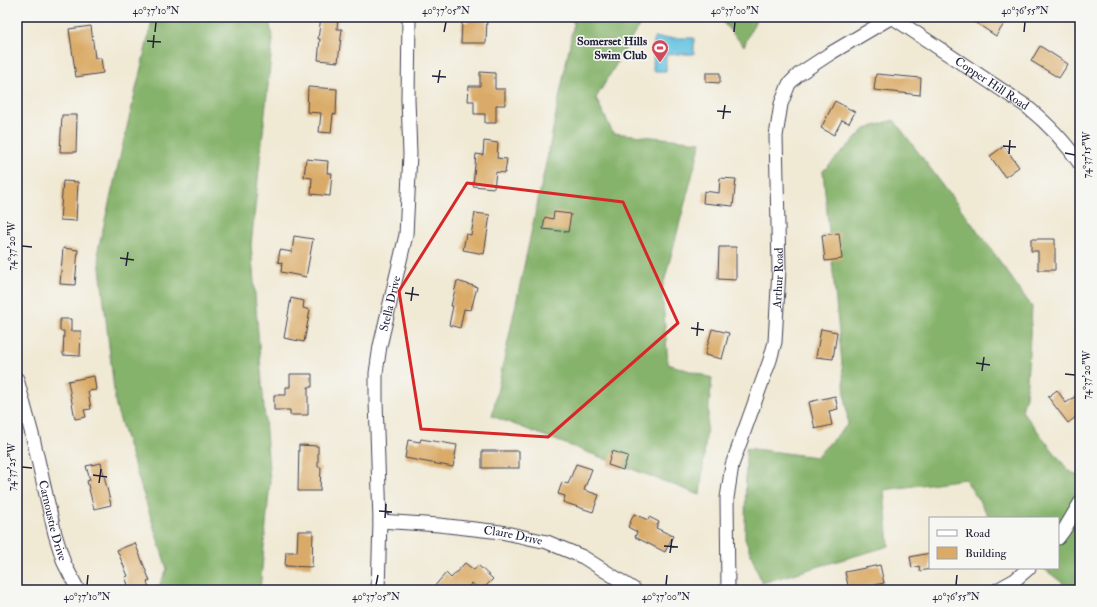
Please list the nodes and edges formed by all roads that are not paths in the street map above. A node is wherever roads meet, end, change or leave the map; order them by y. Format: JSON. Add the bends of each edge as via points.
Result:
{"nodes":[{"id":1,"x":408,"y":17,"type":"edge"},
{"id":2,"x":892,"y":17,"type":"edge"},
{"id":3,"x":1080,"y":164,"type":"edge"},
{"id":4,"x":17,"y":379,"type":"edge"},
{"id":5,"x":1080,"y":503,"type":"edge"},
{"id":6,"x":380,"y":521,"type":"junction"},
{"id":7,"x":1059,"y":537,"type":"edge"},
{"id":8,"x":1028,"y":569,"type":"edge"},
{"id":9,"x":78,"y":590,"type":"edge"},
{"id":10,"x":378,"y":590,"type":"edge"},
{"id":11,"x":635,"y":590,"type":"edge"},
{"id":12,"x":728,"y":590,"type":"edge"},
{"id":13,"x":997,"y":590,"type":"edge"}],
"edges":[{"from":1,"to":6,"type":"street","name":"Stella Drive","via":[[410,154],[406,235],[376,373]]},
{"from":2,"to":3,"type":"street","name":"Copper Hill Road","via":[[1032,111],[1044,121]]},
{"from":2,"to":12,"type":"street","name":"Arthur Road","via":[[831,52],[800,74],[789,84],[781,104],[776,136],[779,269],[775,342],[732,465],[727,498]]},
{"from":4,"to":9,"type":"street","name":"Carnoustie Drive","via":[[55,534],[64,563]]},
{"from":5,"to":7,"type":"street"},
{"from":6,"to":10,"type":"street","name":"Stella Drive"},
{"from":6,"to":11,"type":"street","name":"Claire Drive","via":[[439,525],[547,542],[583,557]]},
{"from":8,"to":13,"type":"street"}]}
